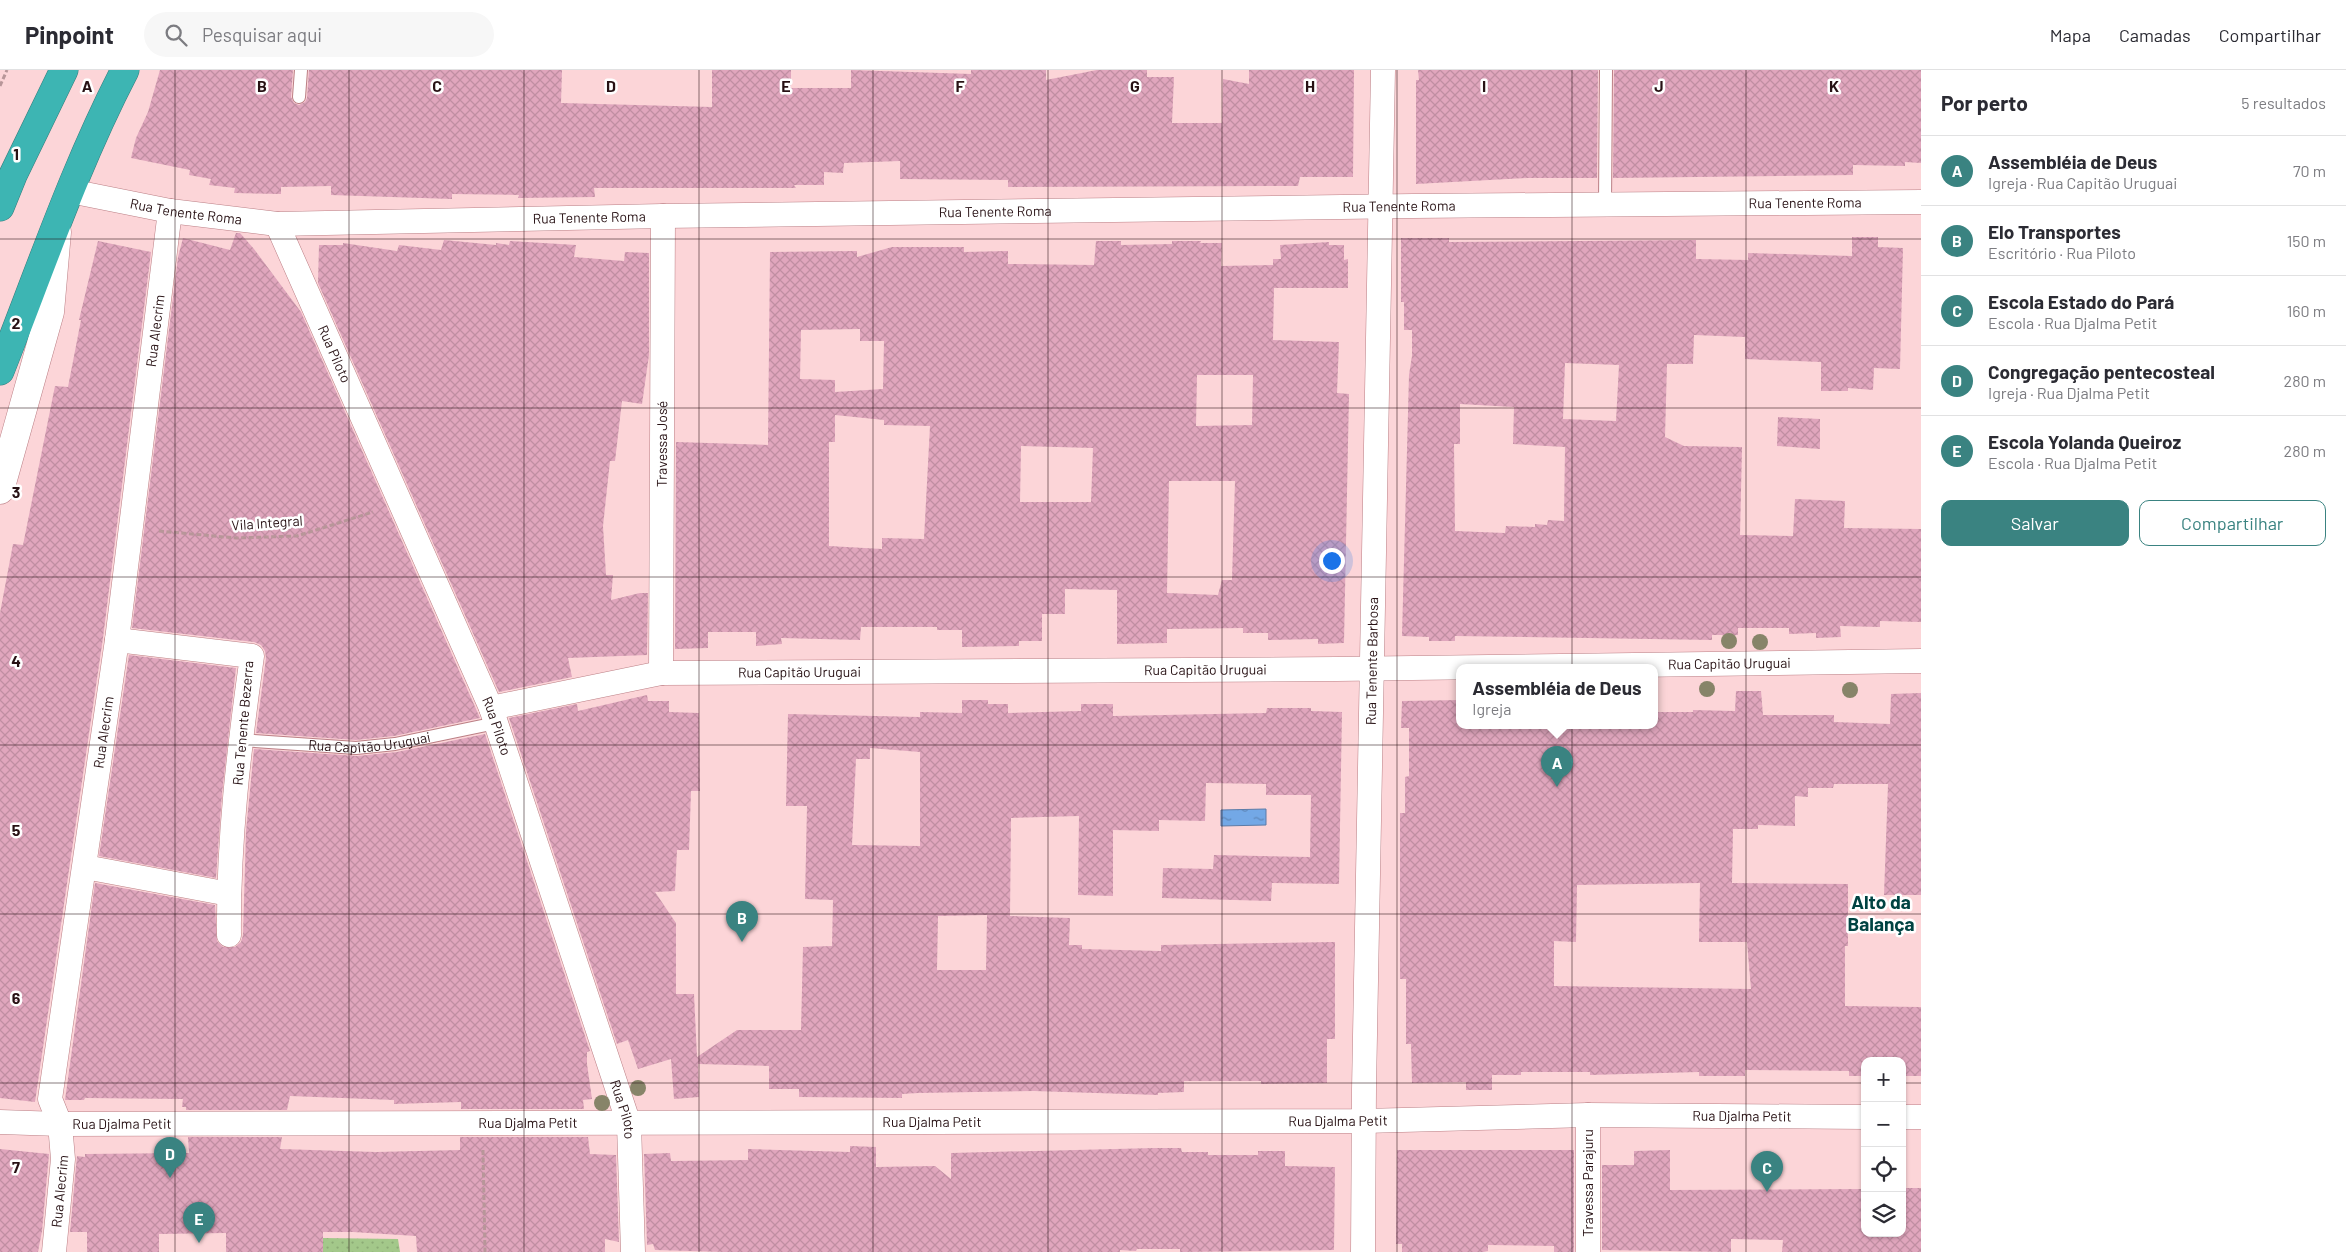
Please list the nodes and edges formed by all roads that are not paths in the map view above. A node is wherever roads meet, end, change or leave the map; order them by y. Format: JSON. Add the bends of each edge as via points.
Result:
{"nodes":[{"id":1,"x":64,"y":70,"type":"edge"},
{"id":2,"x":125,"y":70,"type":"edge"},
{"id":3,"x":301,"y":70,"type":"edge"},
{"id":4,"x":1383,"y":70,"type":"edge"},
{"id":5,"x":1606,"y":70,"type":"edge"},
{"id":6,"x":299,"y":97,"type":"dead end"},
{"id":7,"x":70,"y":191,"type":"junction"},
{"id":8,"x":1921,"y":202,"type":"edge"},
{"id":9,"x":1605,"y":204,"type":"junction"},
{"id":10,"x":1379,"y":206,"type":"junction"},
{"id":11,"x":0,"y":207,"type":"edge"},
{"id":12,"x":170,"y":210,"type":"junction"},
{"id":13,"x":663,"y":216,"type":"junction"},
{"id":14,"x":58,"y":224,"type":"junction"},
{"id":15,"x":277,"y":224,"type":"junction"},
{"id":16,"x":0,"y":371,"type":"edge"},
{"id":17,"x":0,"y":490,"type":"edge"},
{"id":18,"x":117,"y":640,"type":"junction"},
{"id":19,"x":1921,"y":661,"type":"edge"},
{"id":20,"x":1658,"y":664,"type":"edge"},
{"id":21,"x":1456,"y":667,"type":"edge"},
{"id":22,"x":1373,"y":668,"type":"junction"},
{"id":23,"x":661,"y":673,"type":"junction"},
{"id":24,"x":493,"y":715,"type":"junction"},
{"id":25,"x":240,"y":740,"type":"junction"},
{"id":26,"x":85,"y":868,"type":"junction"},
{"id":27,"x":229,"y":894,"type":"junction"},
{"id":28,"x":230,"y":935,"type":"dead end"},
{"id":29,"x":1588,"y":1115,"type":"junction"},
{"id":30,"x":1861,"y":1117,"type":"edge"},
{"id":31,"x":1906,"y":1117,"type":"edge"},
{"id":32,"x":1921,"y":1117,"type":"edge"},
{"id":33,"x":0,"y":1122,"type":"edge"},
{"id":34,"x":1364,"y":1122,"type":"junction"},
{"id":35,"x":60,"y":1124,"type":"junction"},
{"id":36,"x":629,"y":1124,"type":"junction"},
{"id":37,"x":54,"y":1252,"type":"edge"},
{"id":38,"x":633,"y":1252,"type":"edge"},
{"id":39,"x":1363,"y":1252,"type":"edge"},
{"id":40,"x":1588,"y":1252,"type":"edge"}],
"edges":[{"from":1,"to":11,"type":"highway"},
{"from":2,"to":7,"type":"highway"},
{"from":3,"to":6,"type":"lane"},
{"from":4,"to":10,"type":"street","name":"Rua Tenente Barbosa"},
{"from":5,"to":9,"type":"lane"},
{"from":7,"to":12,"type":"street","name":"Rua Tenente Roma"},
{"from":7,"to":14,"type":"highway"},
{"from":8,"to":9,"type":"street","name":"Rua Tenente Roma"},
{"from":9,"to":10,"type":"street","name":"Rua Tenente Roma"},
{"from":10,"to":13,"type":"street","name":"Rua Tenente Roma"},
{"from":10,"to":22,"type":"street","name":"Rua Tenente Barbosa"},
{"from":12,"to":15,"type":"street","name":"Rua Tenente Roma"},
{"from":12,"to":18,"type":"street","name":"Rua Alecrim"},
{"from":13,"to":15,"type":"street","name":"Rua Tenente Roma"},
{"from":13,"to":23,"type":"street","name":"Travessa José"},
{"from":14,"to":16,"type":"highway"},
{"from":14,"to":17,"type":"main road","via":[[50,312]]},
{"from":15,"to":24,"type":"street","name":"Rua Piloto"},
{"from":18,"to":25,"type":"street","name":"Rua Tenente Bezerra","via":[[252,656]]},
{"from":18,"to":26,"type":"street","name":"Rua Alecrim"},
{"from":19,"to":20,"type":"street","name":"Rua Capitão Uruguai"},
{"from":21,"to":22,"type":"street","name":"Rua Capitão Uruguai"},
{"from":22,"to":23,"type":"street","name":"Rua Capitão Uruguai"},
{"from":22,"to":34,"type":"street","name":"Rua Tenente Barbosa"},
{"from":23,"to":24,"type":"street","name":"Rua Capitão Uruguai"},
{"from":24,"to":25,"type":"lane","name":"Rua Capitão Uruguai","via":[[396,744],[356,748]]},
{"from":24,"to":36,"type":"street","name":"Rua Piloto"},
{"from":25,"to":27,"type":"street","name":"Rua Tenente Bezerra"},
{"from":26,"to":27,"type":"street"},
{"from":26,"to":35,"type":"street","name":"Rua Alecrim","via":[[50,1099]]},
{"from":27,"to":28,"type":"street","name":"Rua Tenente Bezerra"},
{"from":29,"to":30,"type":"street","name":"Rua Djalma Petit"},
{"from":29,"to":34,"type":"street","name":"Rua Djalma Petit"},
{"from":29,"to":40,"type":"street","name":"Travessa Parajuru"},
{"from":31,"to":32,"type":"street"},
{"from":33,"to":35,"type":"street","name":"Rua Djalma Petit"},
{"from":34,"to":36,"type":"street","name":"Rua Djalma Petit"},
{"from":34,"to":39,"type":"street","name":"Rua Tenente Barbosa"},
{"from":35,"to":36,"type":"street","name":"Rua Djalma Petit"},
{"from":35,"to":37,"type":"street","name":"Rua Alecrim","via":[[63,1159]]},
{"from":36,"to":38,"type":"street","name":"Rua Piloto"}]}
